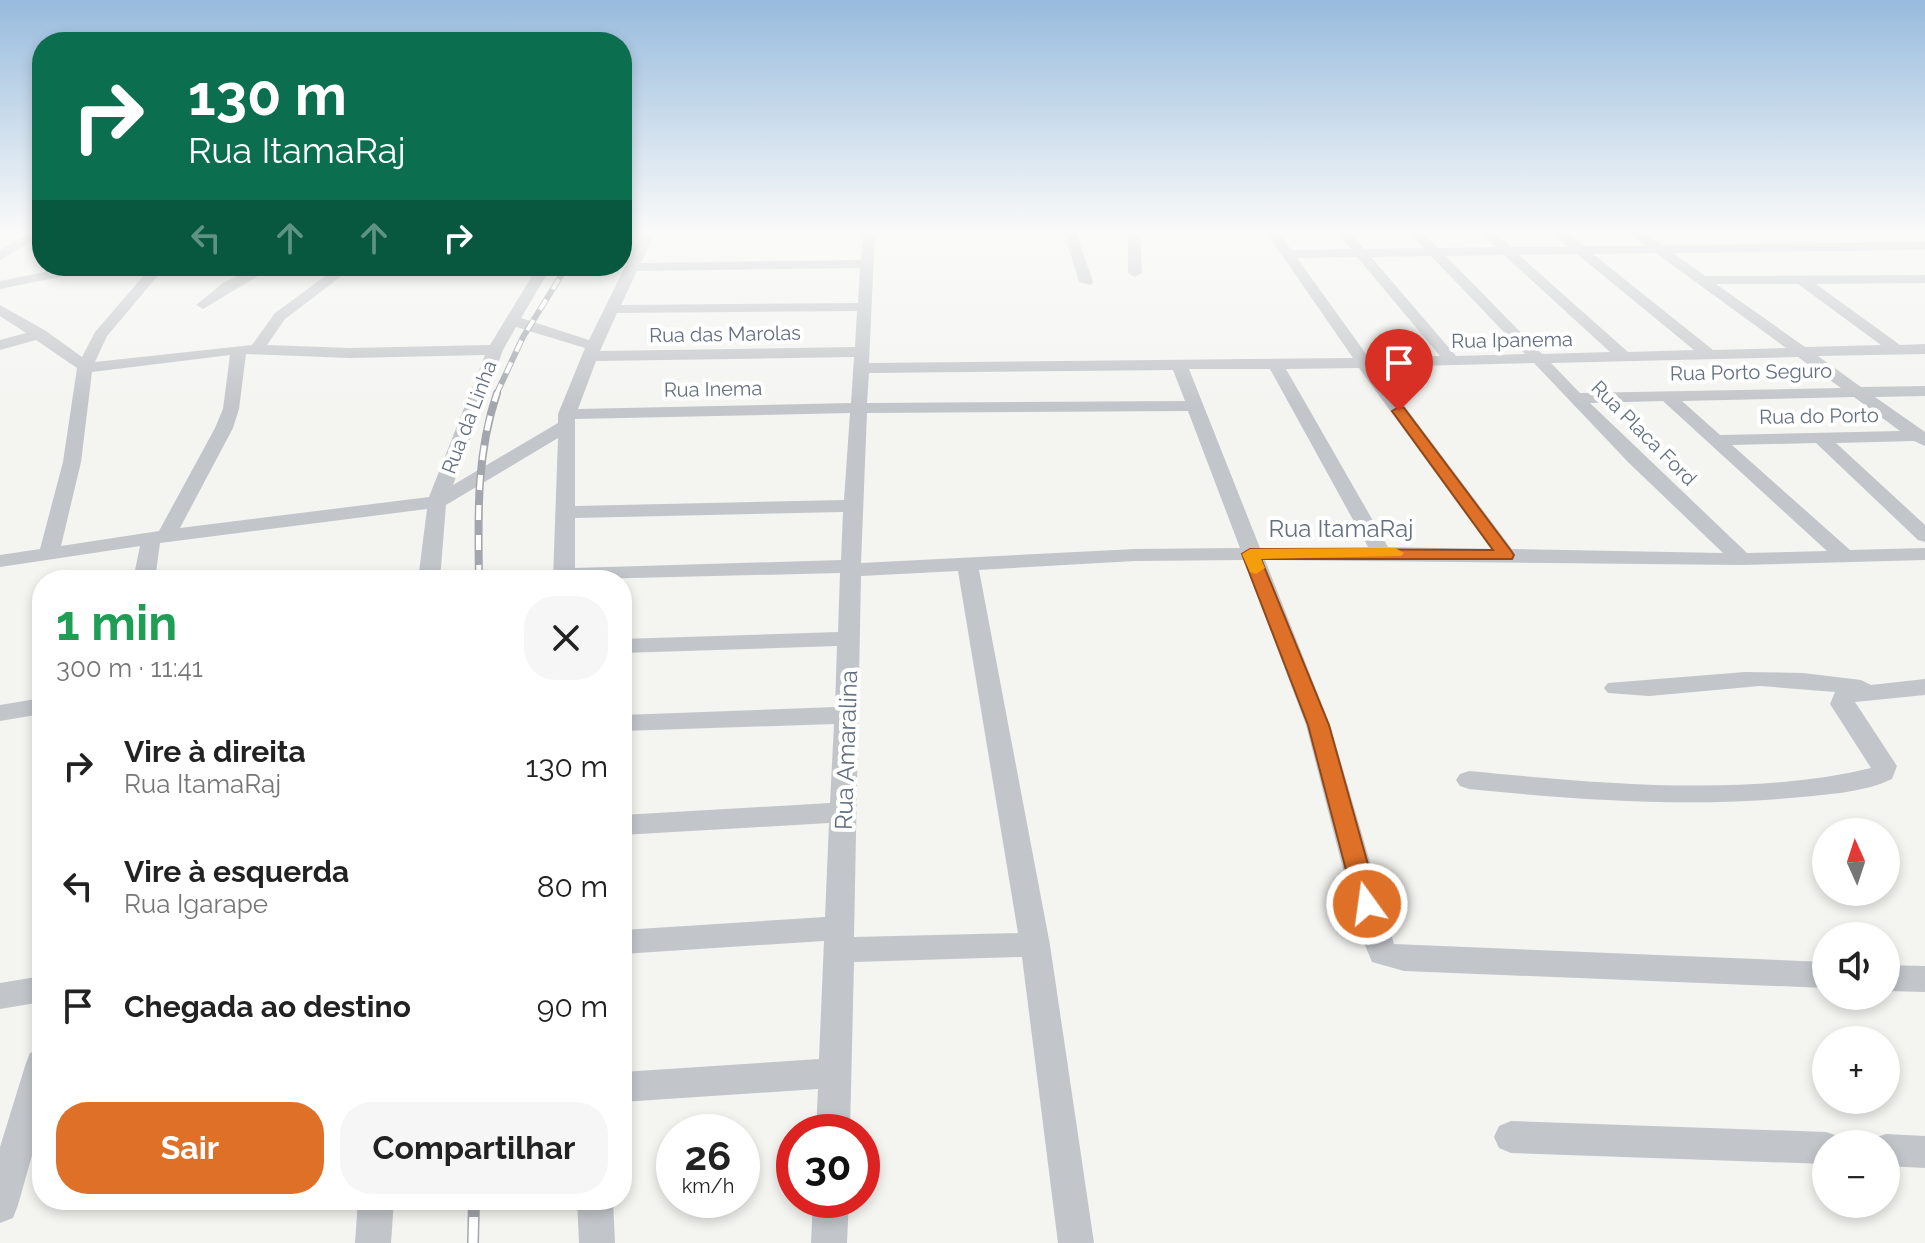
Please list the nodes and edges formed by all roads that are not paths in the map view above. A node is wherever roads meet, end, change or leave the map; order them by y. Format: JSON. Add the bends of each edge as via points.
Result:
{"nodes":[{"id":1,"x":138,"y":290,"type":"edge"},
{"id":2,"x":223,"y":290,"type":"edge"},
{"id":3,"x":315,"y":290,"type":"edge"},
{"id":4,"x":530,"y":290,"type":"edge"},
{"id":5,"x":621,"y":290,"type":"edge"},
{"id":6,"x":866,"y":290,"type":"edge"},
{"id":7,"x":1313,"y":290,"type":"edge"},
{"id":8,"x":1392,"y":290,"type":"edge"},
{"id":9,"x":1473,"y":290,"type":"edge"},
{"id":10,"x":1550,"y":290,"type":"edge"},
{"id":11,"x":1630,"y":290,"type":"edge"},
{"id":12,"x":1714,"y":290,"type":"edge"},
{"id":13,"x":1816,"y":290,"type":"edge"},
{"id":14,"x":203,"y":305,"type":"dead end"},
{"id":15,"x":865,"y":307,"type":"junction"},
{"id":16,"x":0,"y":309,"type":"edge"},
{"id":17,"x":612,"y":309,"type":"junction"},
{"id":18,"x":511,"y":320,"type":"junction"},
{"id":19,"x":41,"y":334,"type":"junction"},
{"id":20,"x":0,"y":345,"type":"edge"},
{"id":21,"x":247,"y":349,"type":"junction"},
{"id":22,"x":1896,"y":349,"type":"junction"},
{"id":23,"x":1925,"y":349,"type":"edge"},
{"id":24,"x":495,"y":350,"type":"junction"},
{"id":25,"x":592,"y":351,"type":"junction"},
{"id":26,"x":1800,"y":353,"type":"junction"},
{"id":27,"x":1710,"y":355,"type":"junction"},
{"id":28,"x":1625,"y":357,"type":"junction"},
{"id":29,"x":860,"y":360,"type":"junction"},
{"id":30,"x":1540,"y":360,"type":"junction"},
{"id":31,"x":1452,"y":361,"type":"junction"},
{"id":32,"x":1364,"y":363,"type":"junction"},
{"id":33,"x":1275,"y":364,"type":"junction"},
{"id":34,"x":1179,"y":365,"type":"junction"},
{"id":35,"x":85,"y":367,"type":"junction"},
{"id":36,"x":1925,"y":391,"type":"edge"},
{"id":37,"x":1858,"y":392,"type":"junction"},
{"id":38,"x":1666,"y":395,"type":"junction"},
{"id":39,"x":1579,"y":398,"type":"junction"},
{"id":40,"x":1194,"y":406,"type":"junction"},
{"id":41,"x":859,"y":408,"type":"junction"},
{"id":42,"x":567,"y":420,"type":"junction"},
{"id":43,"x":1819,"y":437,"type":"junction"},
{"id":44,"x":1923,"y":438,"type":"edge"},
{"id":45,"x":1714,"y":440,"type":"junction"},
{"id":46,"x":437,"y":502,"type":"junction"},
{"id":47,"x":853,"y":506,"type":"junction"},
{"id":48,"x":565,"y":512,"type":"junction"},
{"id":49,"x":1925,"y":536,"type":"edge"},
{"id":50,"x":159,"y":537,"type":"junction"},
{"id":51,"x":49,"y":553,"type":"junction"},
{"id":52,"x":1381,"y":553,"type":"junction"},
{"id":53,"x":1250,"y":554,"type":"junction"},
{"id":54,"x":1925,"y":554,"type":"edge"},
{"id":55,"x":1506,"y":555,"type":"junction"},
{"id":56,"x":1844,"y":555,"type":"junction"},
{"id":57,"x":1742,"y":559,"type":"junction"},
{"id":58,"x":0,"y":561,"type":"edge"},
{"id":59,"x":967,"y":563,"type":"junction"},
{"id":60,"x":853,"y":568,"type":"junction"},
{"id":61,"x":147,"y":570,"type":"edge"},
{"id":62,"x":430,"y":570,"type":"edge"},
{"id":63,"x":564,"y":570,"type":"edge"},
{"id":64,"x":632,"y":576,"type":"edge"},
{"id":65,"x":848,"y":639,"type":"junction"},
{"id":66,"x":632,"y":646,"type":"edge"},
{"id":67,"x":1925,"y":687,"type":"edge"},
{"id":68,"x":1616,"y":688,"type":"dead end"},
{"id":69,"x":1881,"y":690,"type":"junction"},
{"id":70,"x":32,"y":708,"type":"edge"},
{"id":71,"x":0,"y":713,"type":"edge"},
{"id":72,"x":848,"y":715,"type":"junction"},
{"id":73,"x":632,"y":723,"type":"edge"},
{"id":74,"x":1469,"y":780,"type":"dead end"},
{"id":75,"x":845,"y":812,"type":"junction"},
{"id":76,"x":632,"y":824,"type":"edge"},
{"id":77,"x":838,"y":939,"type":"junction"},
{"id":78,"x":632,"y":942,"type":"edge"},
{"id":79,"x":1035,"y":945,"type":"junction"},
{"id":80,"x":1812,"y":974,"type":"edge"},
{"id":81,"x":1900,"y":978,"type":"edge"},
{"id":82,"x":1925,"y":979,"type":"edge"},
{"id":83,"x":32,"y":991,"type":"edge"},
{"id":84,"x":0,"y":996,"type":"edge"},
{"id":85,"x":835,"y":1073,"type":"junction"},
{"id":86,"x":632,"y":1086,"type":"edge"},
{"id":87,"x":32,"y":1097,"type":"edge"},
{"id":88,"x":834,"y":1114,"type":"edge"},
{"id":89,"x":1511,"y":1137,"type":"dead end"},
{"id":90,"x":1812,"y":1148,"type":"edge"},
{"id":91,"x":1900,"y":1151,"type":"edge"},
{"id":92,"x":1925,"y":1152,"type":"edge"},
{"id":93,"x":0,"y":1205,"type":"edge"},
{"id":94,"x":375,"y":1210,"type":"edge"},
{"id":95,"x":595,"y":1210,"type":"edge"},
{"id":96,"x":830,"y":1218,"type":"edge"},
{"id":97,"x":373,"y":1243,"type":"edge"},
{"id":98,"x":597,"y":1243,"type":"edge"},
{"id":99,"x":829,"y":1243,"type":"edge"},
{"id":100,"x":1076,"y":1243,"type":"edge"}],
"edges":[{"from":1,"to":35,"type":"street","via":[[100,335]]},
{"from":2,"to":14,"type":"street"},
{"from":3,"to":21,"type":"street"},
{"from":4,"to":18,"type":"street","name":"Rua da Linha"},
{"from":5,"to":17,"type":"street"},
{"from":6,"to":15,"type":"street","name":"Rua Amaralina"},
{"from":7,"to":32,"type":"street"},
{"from":8,"to":31,"type":"street"},
{"from":9,"to":30,"type":"street","name":"Rua Placa Ford"},
{"from":10,"to":28,"type":"street"},
{"from":11,"to":27,"type":"street"},
{"from":12,"to":26,"type":"street"},
{"from":13,"to":22,"type":"street"},
{"from":15,"to":17,"type":"street"},
{"from":15,"to":29,"type":"street","name":"Rua Amaralina"},
{"from":16,"to":19,"type":"street"},
{"from":17,"to":25,"type":"street"},
{"from":18,"to":24,"type":"street","name":"Rua da Linha"},
{"from":18,"to":25,"type":"street","name":"Rua das Marolas"},
{"from":19,"to":20,"type":"street"},
{"from":19,"to":35,"type":"street"},
{"from":21,"to":24,"type":"street"},
{"from":21,"to":35,"type":"street"},
{"from":21,"to":50,"type":"street","via":[[224,428]]},
{"from":22,"to":23,"type":"street","name":"Rua Ipanema"},
{"from":22,"to":26,"type":"street","name":"Rua Ipanema"},
{"from":24,"to":46,"type":"street","name":"Rua da Linha"},
{"from":25,"to":29,"type":"street","name":"Rua das Marolas"},
{"from":25,"to":42,"type":"street"},
{"from":26,"to":27,"type":"street","name":"Rua Ipanema"},
{"from":26,"to":37,"type":"street"},
{"from":27,"to":28,"type":"street","name":"Rua Ipanema"},
{"from":28,"to":30,"type":"street","name":"Rua Ipanema"},
{"from":29,"to":34,"type":"street","name":"Rua Ipanema"},
{"from":29,"to":41,"type":"street","name":"Rua Amaralina"},
{"from":30,"to":31,"type":"street","name":"Rua Ipanema"},
{"from":30,"to":39,"type":"street","name":"Rua Placa Ford"},
{"from":31,"to":32,"type":"street","name":"Rua Ipanema"},
{"from":32,"to":33,"type":"street","name":"Rua Ipanema"},
{"from":32,"to":55,"type":"street"},
{"from":33,"to":34,"type":"street","name":"Rua Ipanema"},
{"from":33,"to":52,"type":"street"},
{"from":34,"to":40,"type":"street"},
{"from":35,"to":51,"type":"street","via":[[72,462]]},
{"from":36,"to":37,"type":"street","name":"Rua Porto Seguro"},
{"from":37,"to":38,"type":"street","name":"Rua Porto Seguro"},
{"from":37,"to":44,"type":"street"},
{"from":38,"to":39,"type":"street","name":"Rua Porto Seguro"},
{"from":38,"to":45,"type":"street"},
{"from":39,"to":57,"type":"street","name":"Rua Placa Ford","via":[[1635,459]]},
{"from":40,"to":41,"type":"street","name":"Rua Inema"},
{"from":40,"to":53,"type":"street"},
{"from":41,"to":42,"type":"street","name":"Rua Inema"},
{"from":41,"to":47,"type":"street","name":"Rua Amaralina"},
{"from":42,"to":46,"type":"street"},
{"from":42,"to":48,"type":"street"},
{"from":43,"to":44,"type":"street","name":"Rua do Porto"},
{"from":43,"to":45,"type":"street","name":"Rua do Porto"},
{"from":43,"to":49,"type":"street"},
{"from":45,"to":56,"type":"street"},
{"from":46,"to":50,"type":"street"},
{"from":46,"to":62,"type":"street","name":"Rua da Linha"},
{"from":47,"to":48,"type":"street"},
{"from":47,"to":60,"type":"street","name":"Rua Amaralina"},
{"from":48,"to":63,"type":"street"},
{"from":50,"to":51,"type":"street"},
{"from":50,"to":61,"type":"street"},
{"from":51,"to":58,"type":"street"},
{"from":52,"to":53,"type":"street","name":"Rua ItamaRaj"},
{"from":52,"to":55,"type":"street","name":"Rua ItamaRaj"},
{"from":53,"to":59,"type":"street","name":"Rua ItamaRaj"},
{"from":53,"to":80,"type":"street","via":[[1318,725],[1374,931],[1388,956]]},
{"from":54,"to":56,"type":"street","name":"Rua ItamaRaj"},
{"from":55,"to":57,"type":"street","name":"Rua ItamaRaj"},
{"from":56,"to":57,"type":"street","name":"Rua ItamaRaj"},
{"from":59,"to":60,"type":"street","name":"Rua ItamaRaj"},
{"from":59,"to":79,"type":"street"},
{"from":60,"to":64,"type":"street","name":"Rua ItamaRaj"},
{"from":60,"to":65,"type":"street","name":"Rua Amaralina"},
{"from":65,"to":66,"type":"street"},
{"from":65,"to":72,"type":"street","name":"Rua Amaralina"},
{"from":67,"to":69,"type":"street"},
{"from":68,"to":69,"type":"street","via":[[1664,689],[1773,678]]},
{"from":69,"to":74,"type":"street","via":[[1845,695],[1842,704],[1881,759],[1883,773],[1874,777],[1759,790],[1679,792],[1553,789]]},
{"from":70,"to":71,"type":"street"},
{"from":72,"to":73,"type":"street"},
{"from":72,"to":75,"type":"street","name":"Rua Amaralina"},
{"from":75,"to":76,"type":"street"},
{"from":75,"to":77,"type":"street","name":"Rua Amaralina"},
{"from":77,"to":78,"type":"street"},
{"from":77,"to":79,"type":"street"},
{"from":77,"to":85,"type":"street","name":"Rua Amaralina"},
{"from":79,"to":100,"type":"street"},
{"from":81,"to":82,"type":"street"},
{"from":83,"to":84,"type":"street"},
{"from":85,"to":86,"type":"street"},
{"from":85,"to":88,"type":"street","name":"Rua Amaralina"},
{"from":87,"to":93,"type":"street"},
{"from":89,"to":90,"type":"street"},
{"from":91,"to":92,"type":"street"},
{"from":94,"to":97,"type":"street"},
{"from":95,"to":98,"type":"street"},
{"from":96,"to":99,"type":"street"}]}
